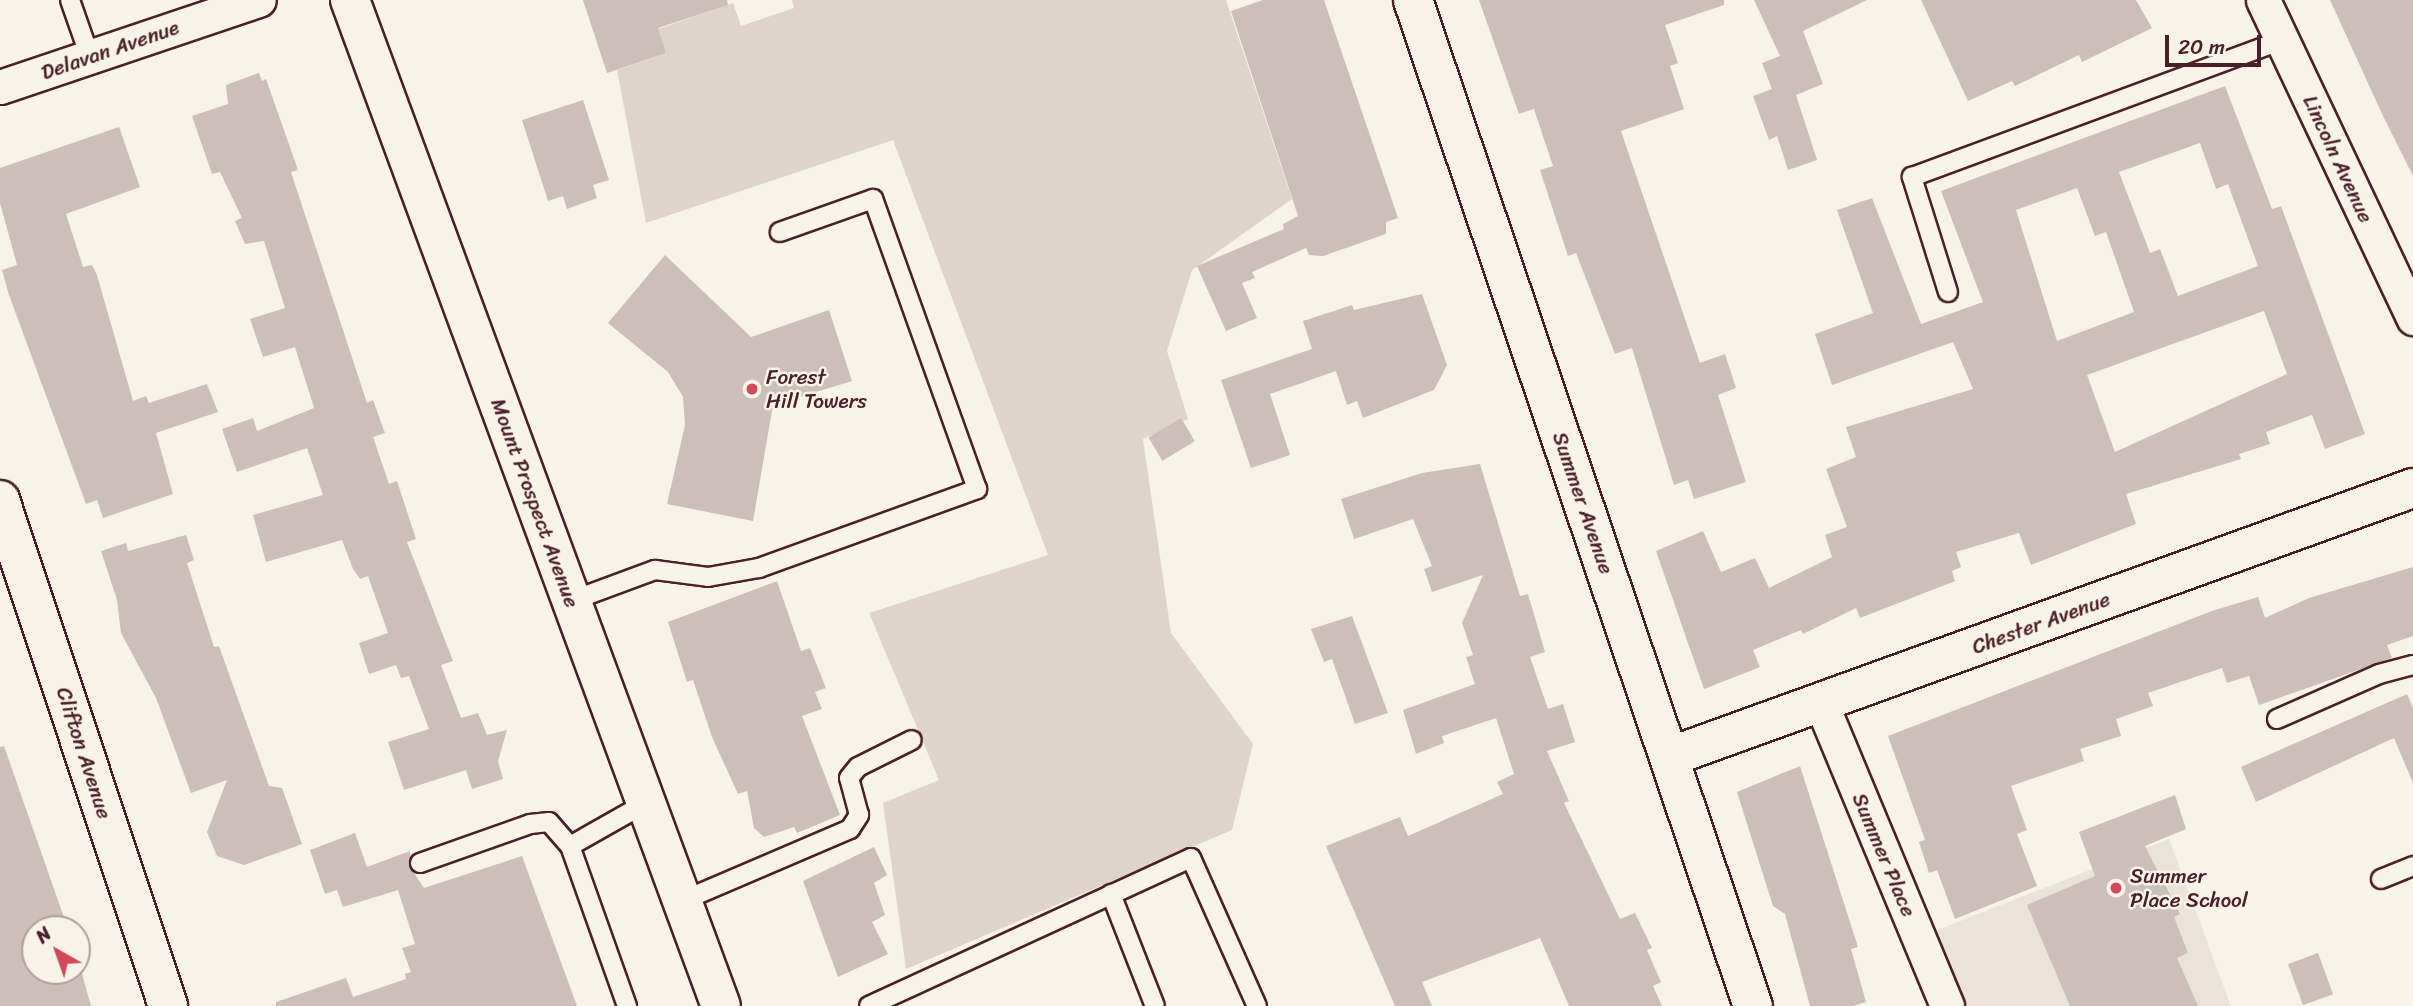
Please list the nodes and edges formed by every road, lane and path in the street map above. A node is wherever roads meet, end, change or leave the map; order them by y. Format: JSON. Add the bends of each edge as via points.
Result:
{"nodes":[{"id":1,"x":70,"y":0,"type":"edge"},
{"id":2,"x":259,"y":0,"type":"edge"},
{"id":3,"x":350,"y":0,"type":"edge"},
{"id":4,"x":1413,"y":0,"type":"edge"},
{"id":5,"x":2263,"y":0,"type":"edge"},
{"id":6,"x":2282,"y":40,"type":"junction"},
{"id":7,"x":90,"y":57,"type":"junction"},
{"id":8,"x":0,"y":87,"type":"edge"},
{"id":9,"x":780,"y":232,"type":"dead end"},
{"id":10,"x":1948,"y":292,"type":"dead end"},
{"id":11,"x":2413,"y":318,"type":"edge"},
{"id":12,"x":2413,"y":488,"type":"edge"},
{"id":13,"x":0,"y":500,"type":"edge"},
{"id":14,"x":571,"y":601,"type":"junction"},
{"id":15,"x":2413,"y":665,"type":"edge"},
{"id":16,"x":1821,"y":703,"type":"junction"},
{"id":17,"x":2277,"y":719,"type":"dead end"},
{"id":18,"x":912,"y":740,"type":"dead end"},
{"id":19,"x":1669,"y":757,"type":"junction"},
{"id":20,"x":646,"y":803,"type":"junction"},
{"id":21,"x":570,"y":845,"type":"junction"},
{"id":22,"x":420,"y":863,"type":"dead end"},
{"id":23,"x":2413,"y":866,"type":"edge"},
{"id":24,"x":2381,"y":880,"type":"dead end"},
{"id":25,"x":1111,"y":894,"type":"junction"},
{"id":26,"x":682,"y":901,"type":"junction"},
{"id":27,"x":168,"y":1006,"type":"edge"},
{"id":28,"x":627,"y":1006,"type":"edge"},
{"id":29,"x":721,"y":1006,"type":"edge"},
{"id":30,"x":869,"y":1006,"type":"edge"},
{"id":31,"x":1155,"y":1006,"type":"edge"},
{"id":32,"x":1257,"y":1006,"type":"edge"},
{"id":33,"x":1753,"y":1006,"type":"edge"},
{"id":34,"x":1947,"y":1006,"type":"edge"}],
"edges":[{"from":1,"to":7,"type":"lane"},
{"from":2,"to":7,"type":"street","name":"Delavan Avenue"},
{"from":3,"to":14,"type":"street","name":"Mount Prospect Avenue"},
{"from":4,"to":19,"type":"street","name":"Summer Avenue"},
{"from":5,"to":6,"type":"street","name":"Lincoln Avenue"},
{"from":6,"to":10,"type":"lane","via":[[1912,177]]},
{"from":6,"to":11,"type":"street","name":"Lincoln Avenue"},
{"from":7,"to":8,"type":"street","name":"Delavan Avenue"},
{"from":9,"to":14,"type":"lane","via":[[873,200],[977,489],[759,568],[708,577],[654,570]]},
{"from":12,"to":16,"type":"street","name":"Chester Avenue"},
{"from":13,"to":27,"type":"street","name":"Clifton Avenue"},
{"from":14,"to":20,"type":"street","name":"Mount Prospect Avenue"},
{"from":15,"to":17,"type":"lane","via":[[2379,674]]},
{"from":16,"to":19,"type":"street","name":"Chester Avenue"},
{"from":16,"to":34,"type":"street","name":"Summer Place"},
{"from":18,"to":26,"type":"lane","via":[[858,767],[849,778],[859,816],[850,829]]},
{"from":19,"to":33,"type":"street","name":"Summer Avenue"},
{"from":20,"to":21,"type":"lane"},
{"from":20,"to":26,"type":"street","name":"Mount Prospect Avenue"},
{"from":21,"to":22,"type":"lane","via":[[549,822],[530,824]]},
{"from":21,"to":28,"type":"lane"},
{"from":23,"to":24,"type":"lane"},
{"from":25,"to":30,"type":"lane"},
{"from":25,"to":31,"type":"lane"},
{"from":25,"to":32,"type":"lane","via":[[1192,858]]},
{"from":26,"to":29,"type":"street","name":"Mount Prospect Avenue"}]}
